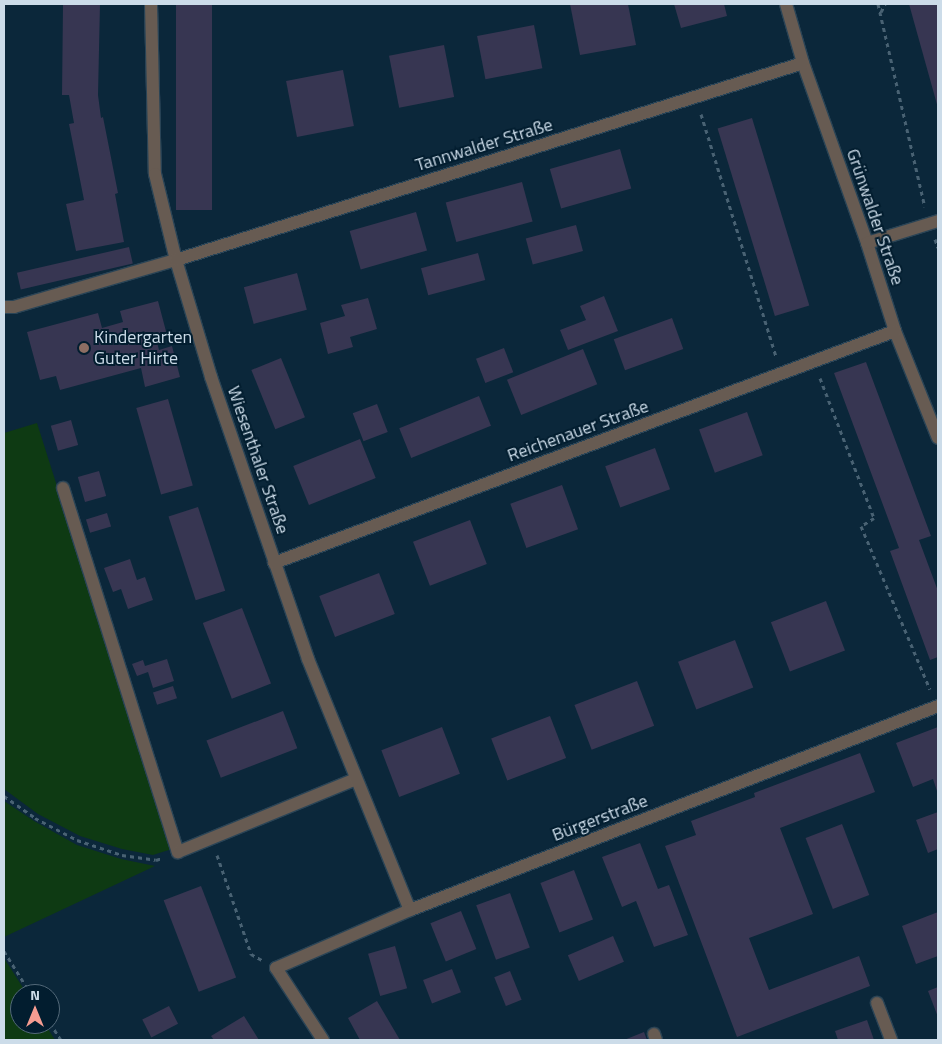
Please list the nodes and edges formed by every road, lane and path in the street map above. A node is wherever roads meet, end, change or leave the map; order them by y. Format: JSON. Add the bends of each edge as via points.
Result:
{"nodes":[{"id":1,"x":151,"y":4,"type":"edge"},
{"id":2,"x":786,"y":4,"type":"edge"},
{"id":3,"x":878,"y":4,"type":"edge"},
{"id":4,"x":885,"y":4,"type":"edge"},
{"id":5,"x":880,"y":13,"type":"junction"},
{"id":6,"x":803,"y":63,"type":"junction"},
{"id":7,"x":696,"y":96,"type":"junction"},
{"id":8,"x":933,"y":222,"type":"edge"},
{"id":9,"x":867,"y":243,"type":"junction"},
{"id":10,"x":176,"y":260,"type":"junction"},
{"id":11,"x":4,"y":307,"type":"edge"},
{"id":12,"x":895,"y":331,"type":"junction"},
{"id":13,"x":814,"y":361,"type":"junction"},
{"id":14,"x":781,"y":373,"type":"junction"},
{"id":15,"x":938,"y":438,"type":"edge"},
{"id":16,"x":63,"y":488,"type":"dead end"},
{"id":17,"x":274,"y":563,"type":"junction"},
{"id":18,"x":938,"y":706,"type":"edge"},
{"id":19,"x":356,"y":779,"type":"junction"},
{"id":20,"x":4,"y":796,"type":"edge"},
{"id":21,"x":211,"y":838,"type":"junction"},
{"id":22,"x":178,"y":852,"type":"junction"},
{"id":23,"x":410,"y":910,"type":"junction"},
{"id":24,"x":4,"y":951,"type":"edge"},
{"id":25,"x":276,"y":968,"type":"junction"},
{"id":26,"x":25,"y":984,"type":"edge"},
{"id":27,"x":877,"y":1003,"type":"dead end"},
{"id":28,"x":323,"y":1040,"type":"edge"},
{"id":29,"x":891,"y":1040,"type":"edge"}],
"edges":[{"from":1,"to":10,"type":"street","name":"Wiesenthaler Straße","via":[[156,174]]},
{"from":2,"to":6,"type":"street","name":"Grünwalder Straße"},
{"from":3,"to":5,"type":"path"},
{"from":4,"to":5,"type":"path"},
{"from":5,"to":8,"type":"path"},
{"from":6,"to":7,"type":"street","name":"Tannwalder Straße"},
{"from":6,"to":9,"type":"street","name":"Grünwalder Straße"},
{"from":7,"to":10,"type":"street","name":"Tannwalder Straße"},
{"from":7,"to":14,"type":"path"},
{"from":8,"to":9,"type":"street"},
{"from":9,"to":12,"type":"street","name":"Grünwalder Straße"},
{"from":10,"to":11,"type":"street","name":"Tannwalder Straße","via":[[14,307]]},
{"from":10,"to":17,"type":"street","name":"Wiesenthaler Straße","via":[[211,377]]},
{"from":12,"to":13,"type":"street","name":"Reichenauer Straße"},
{"from":12,"to":15,"type":"street","name":"Grünwalder Straße"},
{"from":13,"to":14,"type":"street","name":"Reichenauer Straße"},
{"from":13,"to":18,"type":"path","via":[[874,518],[861,526]]},
{"from":14,"to":17,"type":"street","name":"Reichenauer Straße"},
{"from":16,"to":22,"type":"street"},
{"from":17,"to":19,"type":"street","name":"Wiesenthaler Straße"},
{"from":18,"to":23,"type":"street","name":"Bürgerstraße"},
{"from":19,"to":21,"type":"street"},
{"from":19,"to":23,"type":"street","name":"Wiesenthaler Straße"},
{"from":20,"to":22,"type":"path","via":[[35,818],[77,840],[122,855],[156,860]]},
{"from":21,"to":22,"type":"street"},
{"from":21,"to":25,"type":"path","via":[[252,954]]},
{"from":23,"to":25,"type":"street","name":"Bürgerstraße"},
{"from":24,"to":26,"type":"path"},
{"from":25,"to":28,"type":"street"},
{"from":27,"to":29,"type":"street"}]}
